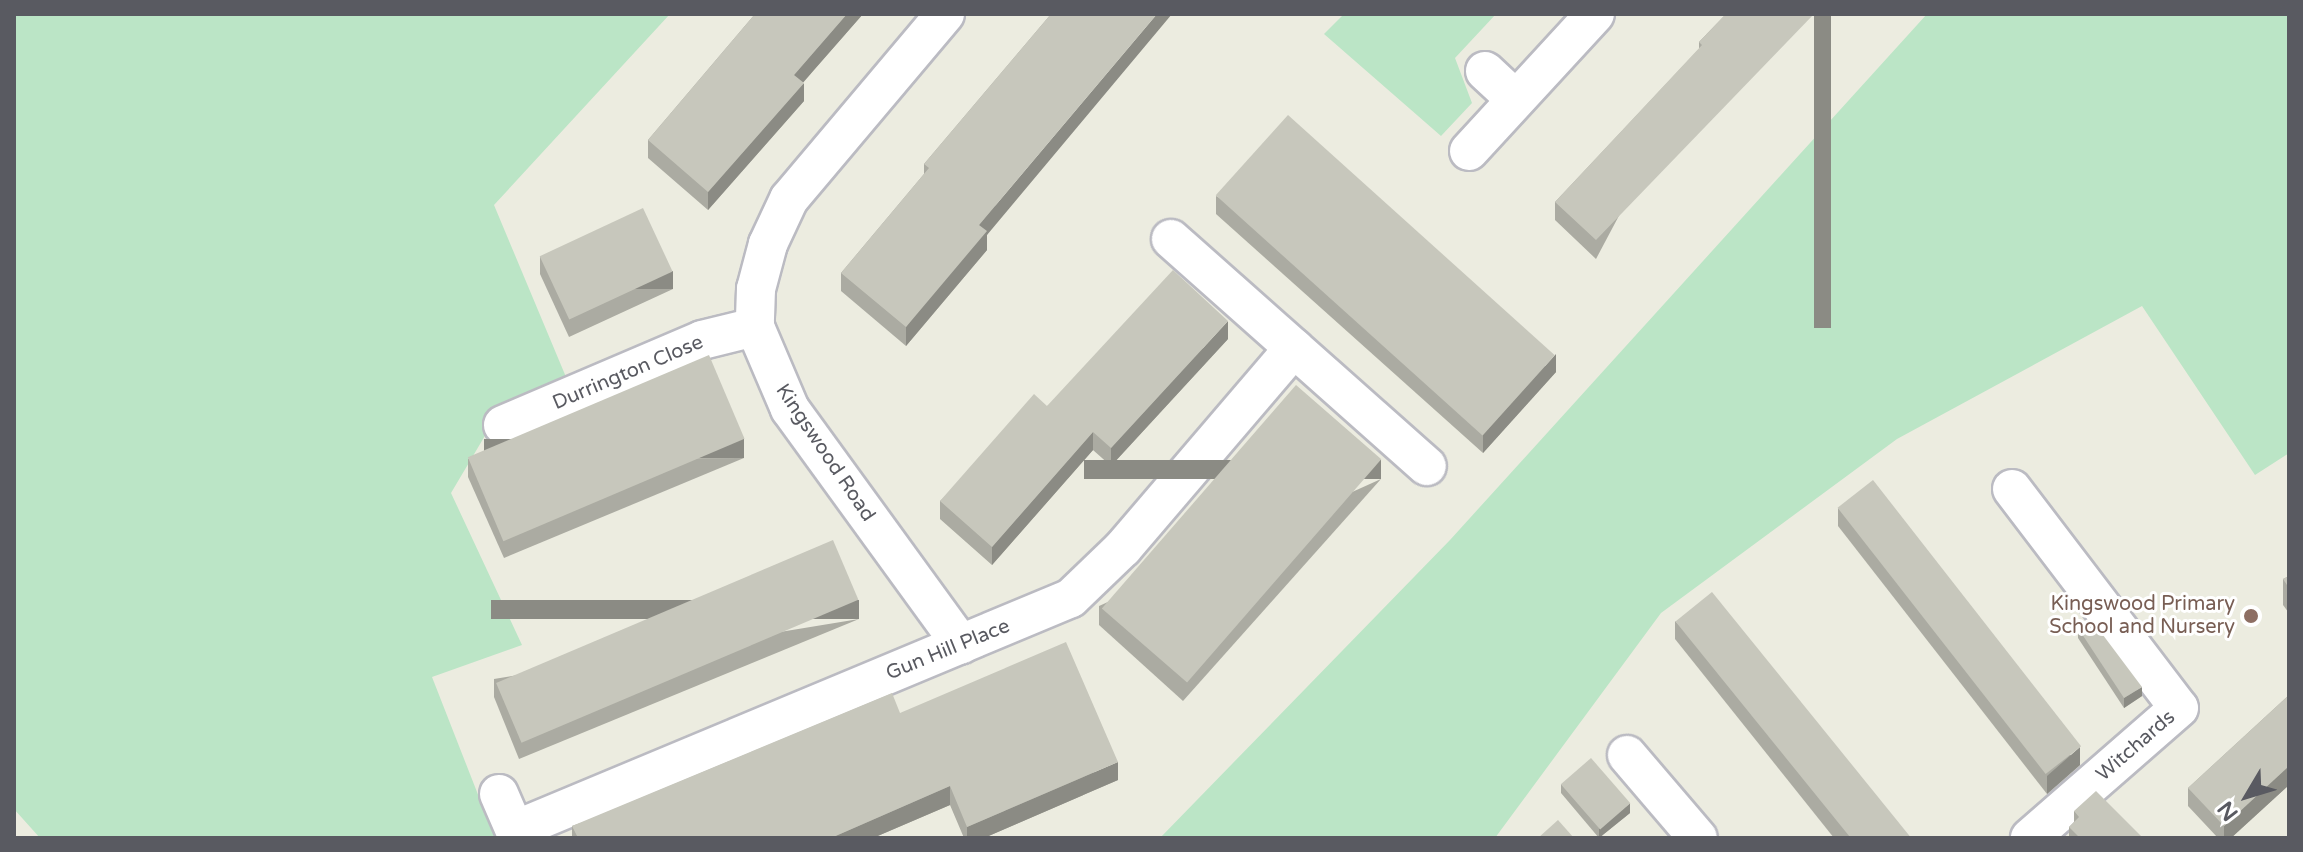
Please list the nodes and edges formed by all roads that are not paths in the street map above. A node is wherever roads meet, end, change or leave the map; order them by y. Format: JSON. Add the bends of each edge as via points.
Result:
{"nodes":[{"id":1,"x":945,"y":14,"type":"edge"},
{"id":2,"x":1595,"y":14,"type":"edge"},
{"id":3,"x":1485,"y":71,"type":"dead end"},
{"id":4,"x":1515,"y":99,"type":"junction"},
{"id":5,"x":1469,"y":151,"type":"dead end"},
{"id":6,"x":1171,"y":239,"type":"dead end"},
{"id":7,"x":755,"y":327,"type":"junction"},
{"id":8,"x":1294,"y":348,"type":"junction"},
{"id":9,"x":503,"y":425,"type":"dead end"},
{"id":10,"x":1427,"y":466,"type":"dead end"},
{"id":11,"x":2012,"y":489,"type":"dead end"},
{"id":12,"x":961,"y":644,"type":"junction"},
{"id":13,"x":1627,"y":755,"type":"dead end"},
{"id":14,"x":499,"y":794,"type":"dead end"},
{"id":15,"x":516,"y":834,"type":"edge"},
{"id":16,"x":1698,"y":838,"type":"edge"},
{"id":17,"x":2030,"y":838,"type":"edge"}],
"edges":[{"from":1,"to":7,"type":"street","name":"Kingswood Road","via":[[789,199],[768,244],[756,289]]},
{"from":2,"to":4,"type":"street"},
{"from":3,"to":4,"type":"street"},
{"from":4,"to":5,"type":"street"},
{"from":6,"to":8,"type":"street"},
{"from":7,"to":9,"type":"street","name":"Durrington Close","via":[[702,340]]},
{"from":7,"to":12,"type":"street","name":"Kingswood Road","via":[[790,409]]},
{"from":8,"to":10,"type":"street"},
{"from":8,"to":12,"type":"street","name":"Gun Hill Place","via":[[1096,577],[1039,614]]},
{"from":11,"to":17,"type":"street","name":"Witchards","via":[[2179,708]]},
{"from":12,"to":15,"type":"street","name":"Gun Hill Place"},
{"from":13,"to":16,"type":"street"},
{"from":14,"to":15,"type":"street","name":"Gun Hill Place"}]}
